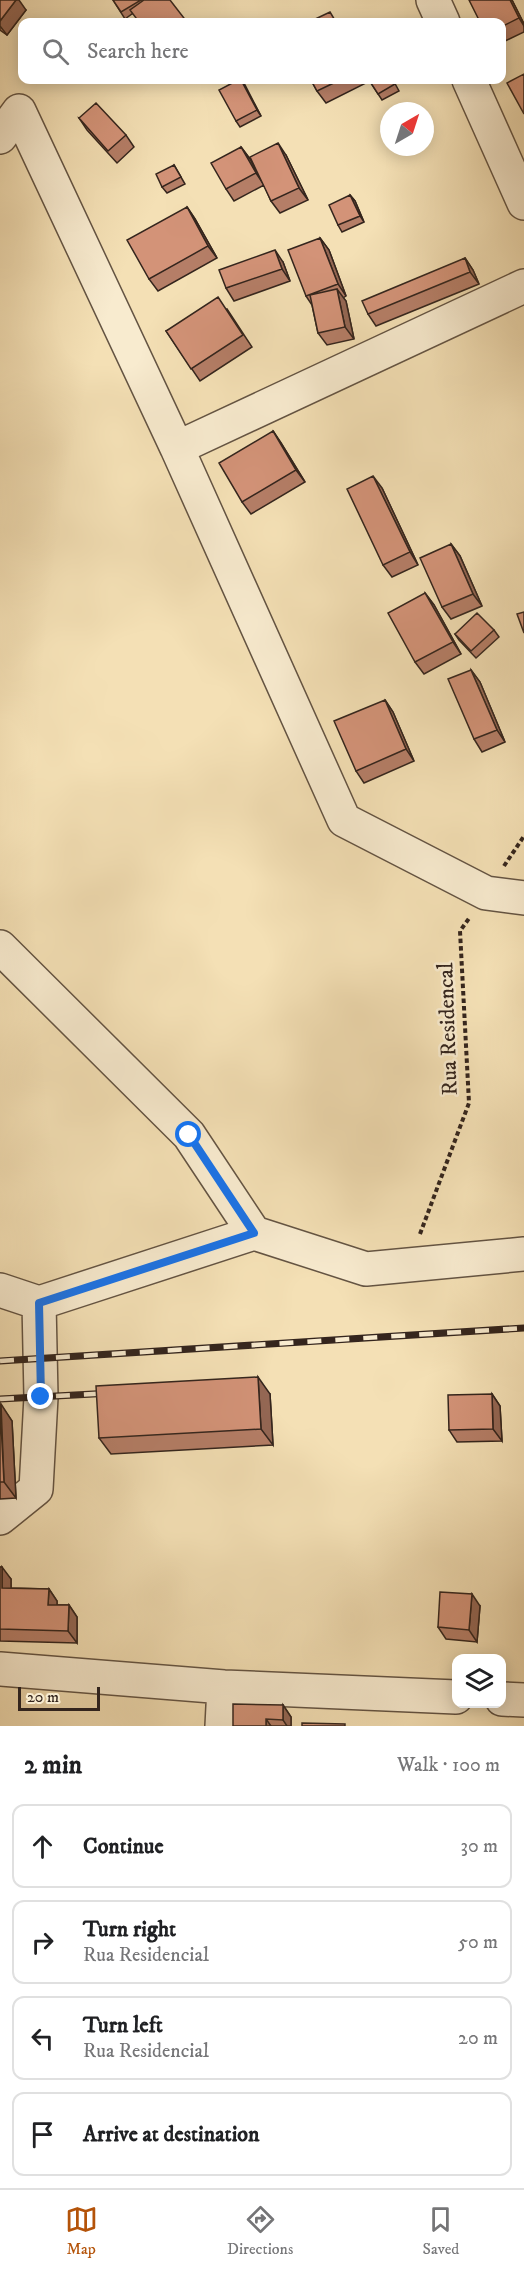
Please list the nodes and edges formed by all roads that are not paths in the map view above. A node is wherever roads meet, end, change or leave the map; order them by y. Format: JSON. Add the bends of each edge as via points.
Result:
{"nodes":[{"id":1,"x":433,"y":0,"type":"edge"},
{"id":2,"x":441,"y":18,"type":"edge"},
{"id":3,"x":471,"y":84,"type":"edge"},
{"id":4,"x":0,"y":137,"type":"edge"},
{"id":5,"x":524,"y":204,"type":"edge"},
{"id":6,"x":524,"y":286,"type":"edge"},
{"id":7,"x":177,"y":448,"type":"junction"},
{"id":8,"x":524,"y":898,"type":"edge"},
{"id":9,"x":0,"y":947,"type":"edge"},
{"id":10,"x":254,"y":1233,"type":"junction"},
{"id":11,"x":524,"y":1254,"type":"edge"},
{"id":12,"x":0,"y":1290,"type":"edge"},
{"id":13,"x":39,"y":1303,"type":"junction"},
{"id":14,"x":0,"y":1518,"type":"edge"},
{"id":15,"x":0,"y":1669,"type":"edge"},
{"id":16,"x":224,"y":1687,"type":"junction"},
{"id":17,"x":452,"y":1697,"type":"edge"},
{"id":18,"x":506,"y":1699,"type":"edge"},
{"id":19,"x":524,"y":1700,"type":"edge"},
{"id":20,"x":222,"y":1726,"type":"edge"}],
"edges":[{"from":1,"to":2,"type":"street"},
{"from":3,"to":5,"type":"street"},
{"from":4,"to":7,"type":"street","via":[[20,111]]},
{"from":6,"to":7,"type":"street"},
{"from":7,"to":8,"type":"street","via":[[344,820],[486,893]]},
{"from":9,"to":10,"type":"street","via":[[189,1135]]},
{"from":10,"to":11,"type":"street","via":[[366,1269]]},
{"from":10,"to":13,"type":"street"},
{"from":12,"to":13,"type":"street"},
{"from":13,"to":14,"type":"street","via":[[41,1409],[36,1490]]},
{"from":15,"to":16,"type":"street"},
{"from":16,"to":17,"type":"street"},
{"from":16,"to":20,"type":"street"},
{"from":18,"to":19,"type":"street"}]}
